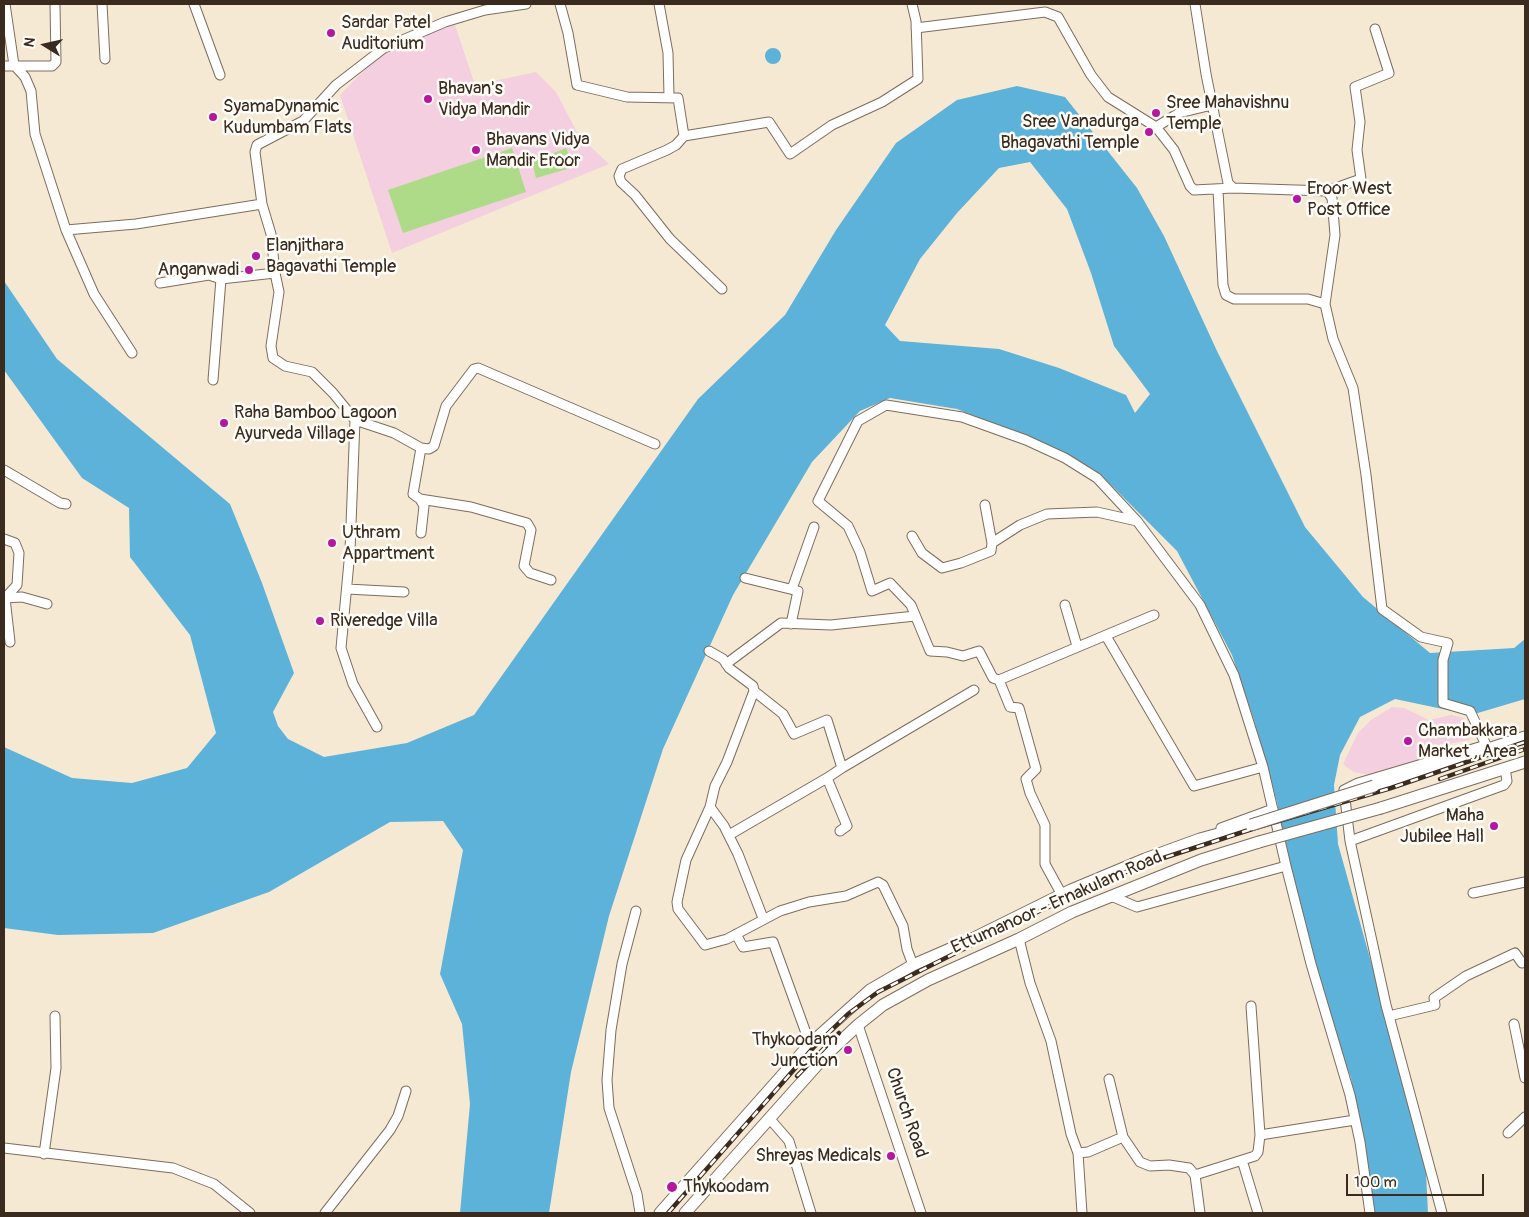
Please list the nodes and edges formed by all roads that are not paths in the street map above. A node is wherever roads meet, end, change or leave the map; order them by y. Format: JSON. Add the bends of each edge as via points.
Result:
{"nodes":[{"id":1,"x":6,"y":4,"type":"edge"},
{"id":2,"x":54,"y":4,"type":"edge"},
{"id":3,"x":102,"y":4,"type":"edge"},
{"id":4,"x":194,"y":4,"type":"edge"},
{"id":5,"x":526,"y":4,"type":"edge"},
{"id":6,"x":560,"y":4,"type":"edge"},
{"id":7,"x":659,"y":4,"type":"edge"},
{"id":8,"x":912,"y":4,"type":"edge"},
{"id":9,"x":1195,"y":4,"type":"edge"},
{"id":10,"x":495,"y":6,"type":"edge"},
{"id":11,"x":916,"y":28,"type":"junction"},
{"id":12,"x":1375,"y":29,"type":"dead end"},
{"id":13,"x":105,"y":59,"type":"dead end"},
{"id":14,"x":14,"y":65,"type":"junction"},
{"id":15,"x":4,"y":66,"type":"edge"},
{"id":16,"x":220,"y":75,"type":"dead end"},
{"id":17,"x":669,"y":98,"type":"junction"},
{"id":18,"x":1212,"y":105,"type":"junction"},
{"id":19,"x":1156,"y":127,"type":"junction"},
{"id":20,"x":684,"y":136,"type":"junction"},
{"id":21,"x":1233,"y":188,"type":"junction"},
{"id":22,"x":1218,"y":190,"type":"junction"},
{"id":23,"x":1327,"y":191,"type":"junction"},
{"id":24,"x":262,"y":204,"type":"junction"},
{"id":25,"x":66,"y":230,"type":"junction"},
{"id":26,"x":276,"y":273,"type":"junction"},
{"id":27,"x":221,"y":279,"type":"junction"},
{"id":28,"x":160,"y":283,"type":"dead end"},
{"id":29,"x":722,"y":289,"type":"dead end"},
{"id":30,"x":1325,"y":304,"type":"junction"},
{"id":31,"x":132,"y":353,"type":"dead end"},
{"id":32,"x":213,"y":380,"type":"dead end"},
{"id":33,"x":355,"y":420,"type":"junction"},
{"id":34,"x":655,"y":444,"type":"dead end"},
{"id":35,"x":421,"y":448,"type":"junction"},
{"id":36,"x":4,"y":470,"type":"edge"},
{"id":37,"x":420,"y":499,"type":"junction"},
{"id":38,"x":66,"y":504,"type":"dead end"},
{"id":39,"x":985,"y":505,"type":"dead end"},
{"id":40,"x":1137,"y":521,"type":"junction"},
{"id":41,"x":814,"y":528,"type":"dead end"},
{"id":42,"x":421,"y":533,"type":"dead end"},
{"id":43,"x":912,"y":536,"type":"dead end"},
{"id":44,"x":4,"y":539,"type":"edge"},
{"id":45,"x":992,"y":543,"type":"junction"},
{"id":46,"x":745,"y":578,"type":"dead end"},
{"id":47,"x":551,"y":580,"type":"dead end"},
{"id":48,"x":347,"y":589,"type":"junction"},
{"id":49,"x":792,"y":589,"type":"junction"},
{"id":50,"x":404,"y":592,"type":"dead end"},
{"id":51,"x":4,"y":598,"type":"edge"},
{"id":52,"x":47,"y":604,"type":"dead end"},
{"id":53,"x":1065,"y":605,"type":"dead end"},
{"id":54,"x":1154,"y":615,"type":"dead end"},
{"id":55,"x":915,"y":616,"type":"junction"},
{"id":56,"x":791,"y":624,"type":"junction"},
{"id":57,"x":1106,"y":636,"type":"junction"},
{"id":58,"x":10,"y":642,"type":"dead end"},
{"id":59,"x":1076,"y":646,"type":"junction"},
{"id":60,"x":710,"y":651,"type":"dead end"},
{"id":61,"x":726,"y":664,"type":"junction"},
{"id":62,"x":999,"y":680,"type":"junction"},
{"id":63,"x":974,"y":690,"type":"dead end"},
{"id":64,"x":754,"y":691,"type":"junction"},
{"id":65,"x":377,"y":727,"type":"dead end"},
{"id":66,"x":1525,"y":736,"type":"edge"},
{"id":67,"x":1486,"y":745,"type":"junction"},
{"id":68,"x":1525,"y":762,"type":"edge"},
{"id":69,"x":1263,"y":767,"type":"junction"},
{"id":70,"x":842,"y":768,"type":"junction"},
{"id":71,"x":1505,"y":768,"type":"junction"},
{"id":72,"x":827,"y":778,"type":"junction"},
{"id":73,"x":710,"y":807,"type":"junction"},
{"id":74,"x":1273,"y":809,"type":"junction"},
{"id":75,"x":840,"y":831,"type":"dead end"},
{"id":76,"x":729,"y":835,"type":"junction"},
{"id":77,"x":1350,"y":840,"type":"junction"},
{"id":78,"x":1286,"y":866,"type":"junction"},
{"id":79,"x":1525,"y":882,"type":"edge"},
{"id":80,"x":1091,"y":883,"type":"junction"},
{"id":81,"x":1473,"y":893,"type":"dead end"},
{"id":82,"x":1062,"y":895,"type":"junction"},
{"id":83,"x":1111,"y":896,"type":"junction"},
{"id":84,"x":636,"y":911,"type":"dead end"},
{"id":85,"x":763,"y":918,"type":"junction"},
{"id":86,"x":736,"y":934,"type":"junction"},
{"id":87,"x":981,"y":935,"type":"junction"},
{"id":88,"x":1019,"y":939,"type":"junction"},
{"id":89,"x":988,"y":952,"type":"junction"},
{"id":90,"x":1523,"y":963,"type":"edge"},
{"id":91,"x":913,"y":965,"type":"junction"},
{"id":92,"x":1251,"y":1006,"type":"dead end"},
{"id":93,"x":55,"y":1016,"type":"dead end"},
{"id":94,"x":1389,"y":1016,"type":"junction"},
{"id":95,"x":1514,"y":1024,"type":"dead end"},
{"id":96,"x":858,"y":1025,"type":"junction"},
{"id":97,"x":810,"y":1044,"type":"junction"},
{"id":98,"x":1525,"y":1078,"type":"edge"},
{"id":99,"x":1109,"y":1079,"type":"dead end"},
{"id":100,"x":406,"y":1090,"type":"dead end"},
{"id":101,"x":1525,"y":1117,"type":"edge"},
{"id":102,"x":769,"y":1118,"type":"junction"},
{"id":103,"x":1355,"y":1120,"type":"junction"},
{"id":104,"x":1508,"y":1133,"type":"dead end"},
{"id":105,"x":1260,"y":1135,"type":"junction"},
{"id":106,"x":1123,"y":1137,"type":"junction"},
{"id":107,"x":4,"y":1148,"type":"edge"},
{"id":108,"x":1078,"y":1153,"type":"junction"},
{"id":109,"x":44,"y":1154,"type":"junction"},
{"id":110,"x":1242,"y":1160,"type":"junction"},
{"id":111,"x":1195,"y":1175,"type":"junction"},
{"id":112,"x":250,"y":1213,"type":"edge"},
{"id":113,"x":325,"y":1213,"type":"edge"},
{"id":114,"x":640,"y":1213,"type":"edge"},
{"id":115,"x":660,"y":1213,"type":"edge"},
{"id":116,"x":685,"y":1213,"type":"edge"},
{"id":117,"x":811,"y":1213,"type":"edge"},
{"id":118,"x":921,"y":1213,"type":"edge"},
{"id":119,"x":1082,"y":1213,"type":"edge"},
{"id":120,"x":1200,"y":1213,"type":"edge"},
{"id":121,"x":1258,"y":1213,"type":"edge"},
{"id":122,"x":1370,"y":1213,"type":"edge"},
{"id":123,"x":1442,"y":1213,"type":"edge"}],
"edges":[{"from":1,"to":14,"type":"street"},
{"from":2,"to":14,"type":"street","via":[[56,62],[52,66]]},
{"from":3,"to":13,"type":"street"},
{"from":4,"to":16,"type":"street"},
{"from":5,"to":10,"type":"street"},
{"from":6,"to":17,"type":"street","via":[[577,85],[627,97]]},
{"from":7,"to":17,"type":"street","via":[[668,53]]},
{"from":8,"to":11,"type":"street"},
{"from":9,"to":18,"type":"street"},
{"from":10,"to":24,"type":"street","via":[[445,22],[384,48],[336,85],[303,121],[257,145],[254,152]]},
{"from":11,"to":19,"type":"street","via":[[1045,12],[1058,17],[1091,75],[1108,97]]},
{"from":11,"to":20,"type":"street","via":[[918,80],[882,102],[832,125],[790,154],[769,122]]},
{"from":12,"to":23,"type":"street","via":[[1389,73],[1355,87],[1360,122],[1357,150],[1361,179]]},
{"from":14,"to":15,"type":"street"},
{"from":14,"to":25,"type":"street","via":[[25,77],[31,91],[35,134]]},
{"from":17,"to":20,"type":"street","via":[[678,98]]},
{"from":18,"to":19,"type":"street","via":[[1179,112]]},
{"from":18,"to":21,"type":"street","via":[[1228,183]]},
{"from":19,"to":22,"type":"street","via":[[1174,150],[1190,186],[1194,190]]},
{"from":20,"to":29,"type":"street","via":[[667,150],[622,169],[621,182],[675,245]]},
{"from":21,"to":22,"type":"street"},
{"from":21,"to":23,"type":"street"},
{"from":22,"to":30,"type":"street","via":[[1226,295],[1234,299],[1308,299]]},
{"from":23,"to":30,"type":"street","via":[[1332,198],[1335,236]]},
{"from":24,"to":25,"type":"street","via":[[136,224]]},
{"from":24,"to":26,"type":"street","via":[[269,225]]},
{"from":25,"to":31,"type":"street","via":[[94,294]]},
{"from":26,"to":27,"type":"street"},
{"from":26,"to":33,"type":"street","via":[[279,292],[271,346],[273,358],[284,366],[312,372]]},
{"from":27,"to":28,"type":"street","via":[[209,275]]},
{"from":27,"to":32,"type":"street"},
{"from":30,"to":67,"type":"street","via":[[1333,339],[1353,388],[1382,609],[1420,636],[1448,643],[1443,660],[1444,703],[1470,711]]},
{"from":33,"to":35,"type":"street","via":[[394,433]]},
{"from":33,"to":48,"type":"street"},
{"from":34,"to":35,"type":"street","via":[[478,368],[446,406],[434,446]]},
{"from":35,"to":37,"type":"street","via":[[413,494]]},
{"from":36,"to":38,"type":"street"},
{"from":37,"to":42,"type":"street","via":[[424,506]]},
{"from":37,"to":47,"type":"street","via":[[471,507],[527,523],[531,530],[524,566],[530,573]]},
{"from":39,"to":45,"type":"street"},
{"from":40,"to":45,"type":"street","via":[[1097,512],[1048,514],[1020,525]]},
{"from":40,"to":55,"type":"street","via":[[1097,478],[1065,458],[962,417],[886,405],[858,421],[818,501],[848,526],[872,591],[890,583],[911,605]]},
{"from":40,"to":69,"type":"street","via":[[1200,605],[1234,675]]},
{"from":41,"to":49,"type":"street"},
{"from":43,"to":45,"type":"street","via":[[922,552],[942,568],[991,551]]},
{"from":44,"to":51,"type":"street","via":[[15,543],[19,553],[17,585]]},
{"from":46,"to":49,"type":"street"},
{"from":48,"to":50,"type":"street"},
{"from":48,"to":65,"type":"street","via":[[341,648],[353,684]]},
{"from":49,"to":56,"type":"street","via":[[798,590]]},
{"from":51,"to":52,"type":"street","via":[[22,597]]},
{"from":51,"to":58,"type":"street"},
{"from":53,"to":59,"type":"street"},
{"from":54,"to":57,"type":"street"},
{"from":55,"to":56,"type":"street","via":[[831,626]]},
{"from":55,"to":62,"type":"street","via":[[930,651],[963,656],[979,651],[994,678]]},
{"from":56,"to":61,"type":"street","via":[[780,624]]},
{"from":57,"to":59,"type":"street"},
{"from":57,"to":69,"type":"street","via":[[1194,786]]},
{"from":59,"to":62,"type":"street"},
{"from":60,"to":61,"type":"street"},
{"from":61,"to":64,"type":"street","via":[[753,686]]},
{"from":62,"to":82,"type":"street","via":[[1010,707],[1020,708],[1036,769],[1026,778],[1045,825],[1045,864]]},
{"from":63,"to":70,"type":"street"},
{"from":64,"to":70,"type":"street","via":[[783,714],[794,734],[827,720]]},
{"from":64,"to":73,"type":"street","via":[[715,786]]},
{"from":66,"to":67,"type":"street"},
{"from":66,"to":80,"type":"main road","bridge":true,"via":[[1182,846]]},
{"from":67,"to":77,"type":"street","via":[[1344,790]]},
{"from":68,"to":71,"type":"main road","name":"Ettumanoor - Ernakulam Road"},
{"from":69,"to":74,"type":"street"},
{"from":70,"to":72,"type":"street"},
{"from":71,"to":77,"type":"street","via":[[1507,781],[1504,785]]},
{"from":71,"to":83,"type":"main road","name":"Ettumanoor - Ernakulam Road","bridge":true,"via":[[1201,860]]},
{"from":72,"to":75,"type":"street","via":[[847,826]]},
{"from":72,"to":76,"type":"street"},
{"from":73,"to":76,"type":"street"},
{"from":73,"to":86,"type":"street","via":[[686,860],[678,909],[705,945]]},
{"from":74,"to":78,"type":"street"},
{"from":74,"to":80,"type":"street","via":[[1106,869]]},
{"from":76,"to":85,"type":"street"},
{"from":77,"to":94,"type":"street"},
{"from":78,"to":83,"type":"street","via":[[1137,907]]},
{"from":78,"to":103,"type":"street"},
{"from":79,"to":81,"type":"street"},
{"from":80,"to":82,"type":"main road"},
{"from":82,"to":87,"type":"main road"},
{"from":83,"to":88,"type":"main road","name":"Ettumanoor - Ernakulam Road"},
{"from":84,"to":114,"type":"street","via":[[622,964],[606,1080],[609,1108],[637,1194]]},
{"from":85,"to":86,"type":"street"},
{"from":85,"to":91,"type":"street","via":[[797,905],[846,896],[878,882],[883,885],[903,926]]},
{"from":86,"to":97,"type":"street","via":[[744,947],[773,942]]},
{"from":87,"to":89,"type":"main road"},
{"from":87,"to":91,"type":"main road"},
{"from":88,"to":89,"type":"main road","name":"Ettumanoor - Ernakulam Road"},
{"from":88,"to":108,"type":"street","via":[[1030,983],[1051,1041]]},
{"from":89,"to":96,"type":"main road","name":"Ettumanoor - Ernakulam Road","via":[[902,993]]},
{"from":90,"to":94,"type":"street","via":[[1516,953],[1466,976],[1434,998],[1435,1005]]},
{"from":91,"to":97,"type":"main road","via":[[870,990]]},
{"from":92,"to":105,"type":"street"},
{"from":93,"to":109,"type":"street","via":[[56,1068]]},
{"from":94,"to":123,"type":"street"},
{"from":95,"to":98,"type":"street"},
{"from":96,"to":102,"type":"main road","name":"Ettumanoor - Ernakulam Road"},
{"from":96,"to":118,"type":"street","name":"Church Road"},
{"from":97,"to":115,"type":"main road"},
{"from":99,"to":106,"type":"street"},
{"from":100,"to":113,"type":"street","via":[[390,1130]]},
{"from":101,"to":104,"type":"street"},
{"from":102,"to":116,"type":"main road","name":"Ettumanoor - Ernakulam Road"},
{"from":102,"to":117,"type":"street","via":[[789,1141]]},
{"from":103,"to":105,"type":"street"},
{"from":103,"to":122,"type":"street"},
{"from":105,"to":110,"type":"street","via":[[1258,1152]]},
{"from":106,"to":108,"type":"street"},
{"from":106,"to":111,"type":"street","via":[[1140,1162],[1150,1166],[1189,1168]]},
{"from":107,"to":109,"type":"street"},
{"from":108,"to":119,"type":"street"},
{"from":109,"to":112,"type":"street","via":[[173,1168],[214,1184]]},
{"from":110,"to":111,"type":"street"},
{"from":110,"to":121,"type":"street"},
{"from":111,"to":120,"type":"street"}]}
